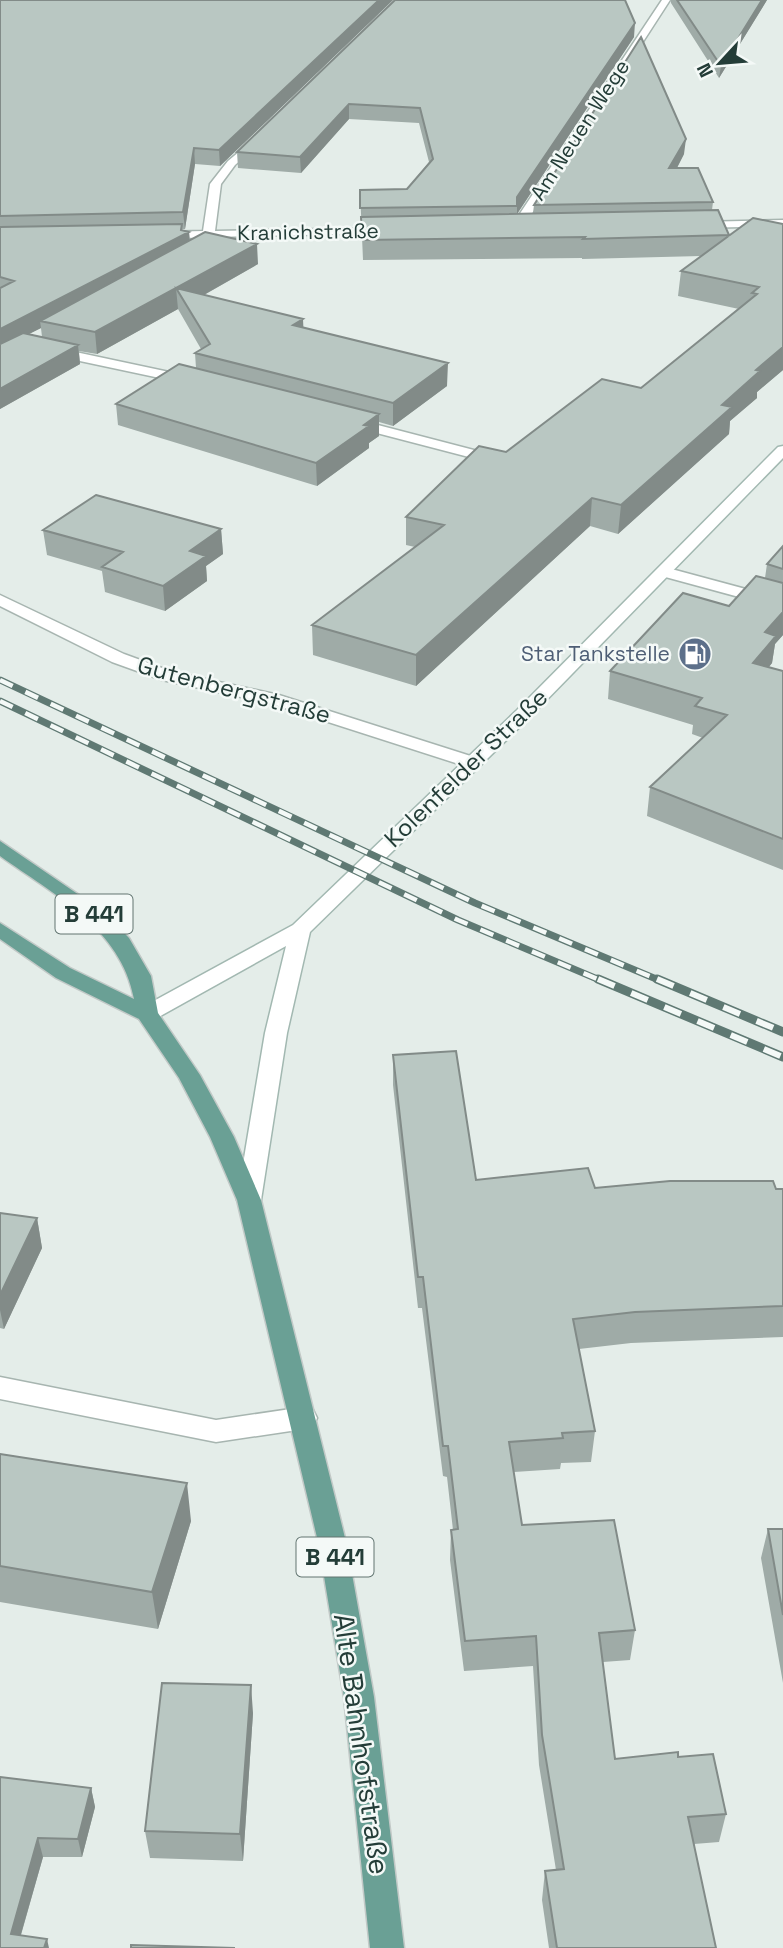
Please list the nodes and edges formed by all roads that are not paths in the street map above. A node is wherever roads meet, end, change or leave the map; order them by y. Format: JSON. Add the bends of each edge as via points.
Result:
{"nodes":[{"id":1,"x":666,"y":0,"type":"edge"},
{"id":2,"x":264,"y":133,"type":"edge"},
{"id":3,"x":783,"y":223,"type":"edge"},
{"id":4,"x":688,"y":225,"type":"edge"},
{"id":5,"x":510,"y":228,"type":"edge"},
{"id":6,"x":524,"y":228,"type":"junction"},
{"id":7,"x":538,"y":228,"type":"edge"},
{"id":8,"x":401,"y":230,"type":"edge"},
{"id":9,"x":210,"y":234,"type":"junction"},
{"id":10,"x":154,"y":235,"type":"edge"},
{"id":11,"x":187,"y":257,"type":"edge"},
{"id":12,"x":37,"y":348,"type":"edge"},
{"id":13,"x":206,"y":384,"type":"edge"},
{"id":14,"x":341,"y":419,"type":"edge"},
{"id":15,"x":783,"y":450,"type":"edge"},
{"id":16,"x":488,"y":458,"type":"edge"},
{"id":17,"x":664,"y":572,"type":"junction"},
{"id":18,"x":0,"y":600,"type":"edge"},
{"id":19,"x":783,"y":604,"type":"edge"},
{"id":20,"x":474,"y":763,"type":"junction"},
{"id":21,"x":0,"y":847,"type":"edge"},
{"id":22,"x":0,"y":929,"type":"edge"},
{"id":23,"x":300,"y":930,"type":"junction"},
{"id":24,"x":147,"y":1014,"type":"junction"},
{"id":25,"x":249,"y":1200,"type":"junction"},
{"id":26,"x":0,"y":1388,"type":"edge"},
{"id":27,"x":304,"y":1418,"type":"junction"},
{"id":28,"x":387,"y":1948,"type":"edge"}],
"edges":[{"from":1,"to":6,"type":"street","name":"Am Neuen Wege","via":[[525,215]]},
{"from":2,"to":9,"type":"street","via":[[213,188]]},
{"from":3,"to":4,"type":"street"},
{"from":5,"to":6,"type":"street"},
{"from":6,"to":7,"type":"street"},
{"from":8,"to":9,"type":"street","name":"Kranichstraße"},
{"from":9,"to":10,"type":"street","name":"Kranichstraße"},
{"from":9,"to":11,"type":"street","via":[[199,251]]},
{"from":12,"to":13,"type":"street"},
{"from":14,"to":16,"type":"street"},
{"from":15,"to":17,"type":"street","name":"Kolenfelder Straße"},
{"from":17,"to":19,"type":"street"},
{"from":17,"to":20,"type":"street","name":"Kolenfelder Straße"},
{"from":18,"to":20,"type":"street","name":"Gutenbergstraße","via":[[168,676],[273,699]]},
{"from":20,"to":23,"type":"street","name":"Kolenfelder Straße"},
{"from":21,"to":24,"type":"main road","number":"B 441","via":[[97,916],[122,943],[140,976]]},
{"from":22,"to":24,"type":"main road","number":"B 441","via":[[63,973]]},
{"from":23,"to":24,"type":"street","name":"Kolenfelder Straße"},
{"from":23,"to":25,"type":"street","via":[[276,1033]]},
{"from":24,"to":25,"type":"main road","name":"Alte Bahnhofstraße","number":"B 441","via":[[189,1074]]},
{"from":25,"to":27,"type":"main road","name":"Alte Bahnhofstraße","number":"B 441"},
{"from":26,"to":27,"type":"street","via":[[216,1431]]},
{"from":27,"to":28,"type":"main road","name":"Alte Bahnhofstraße","number":"B 441","via":[[333,1546],[359,1697]]}]}
